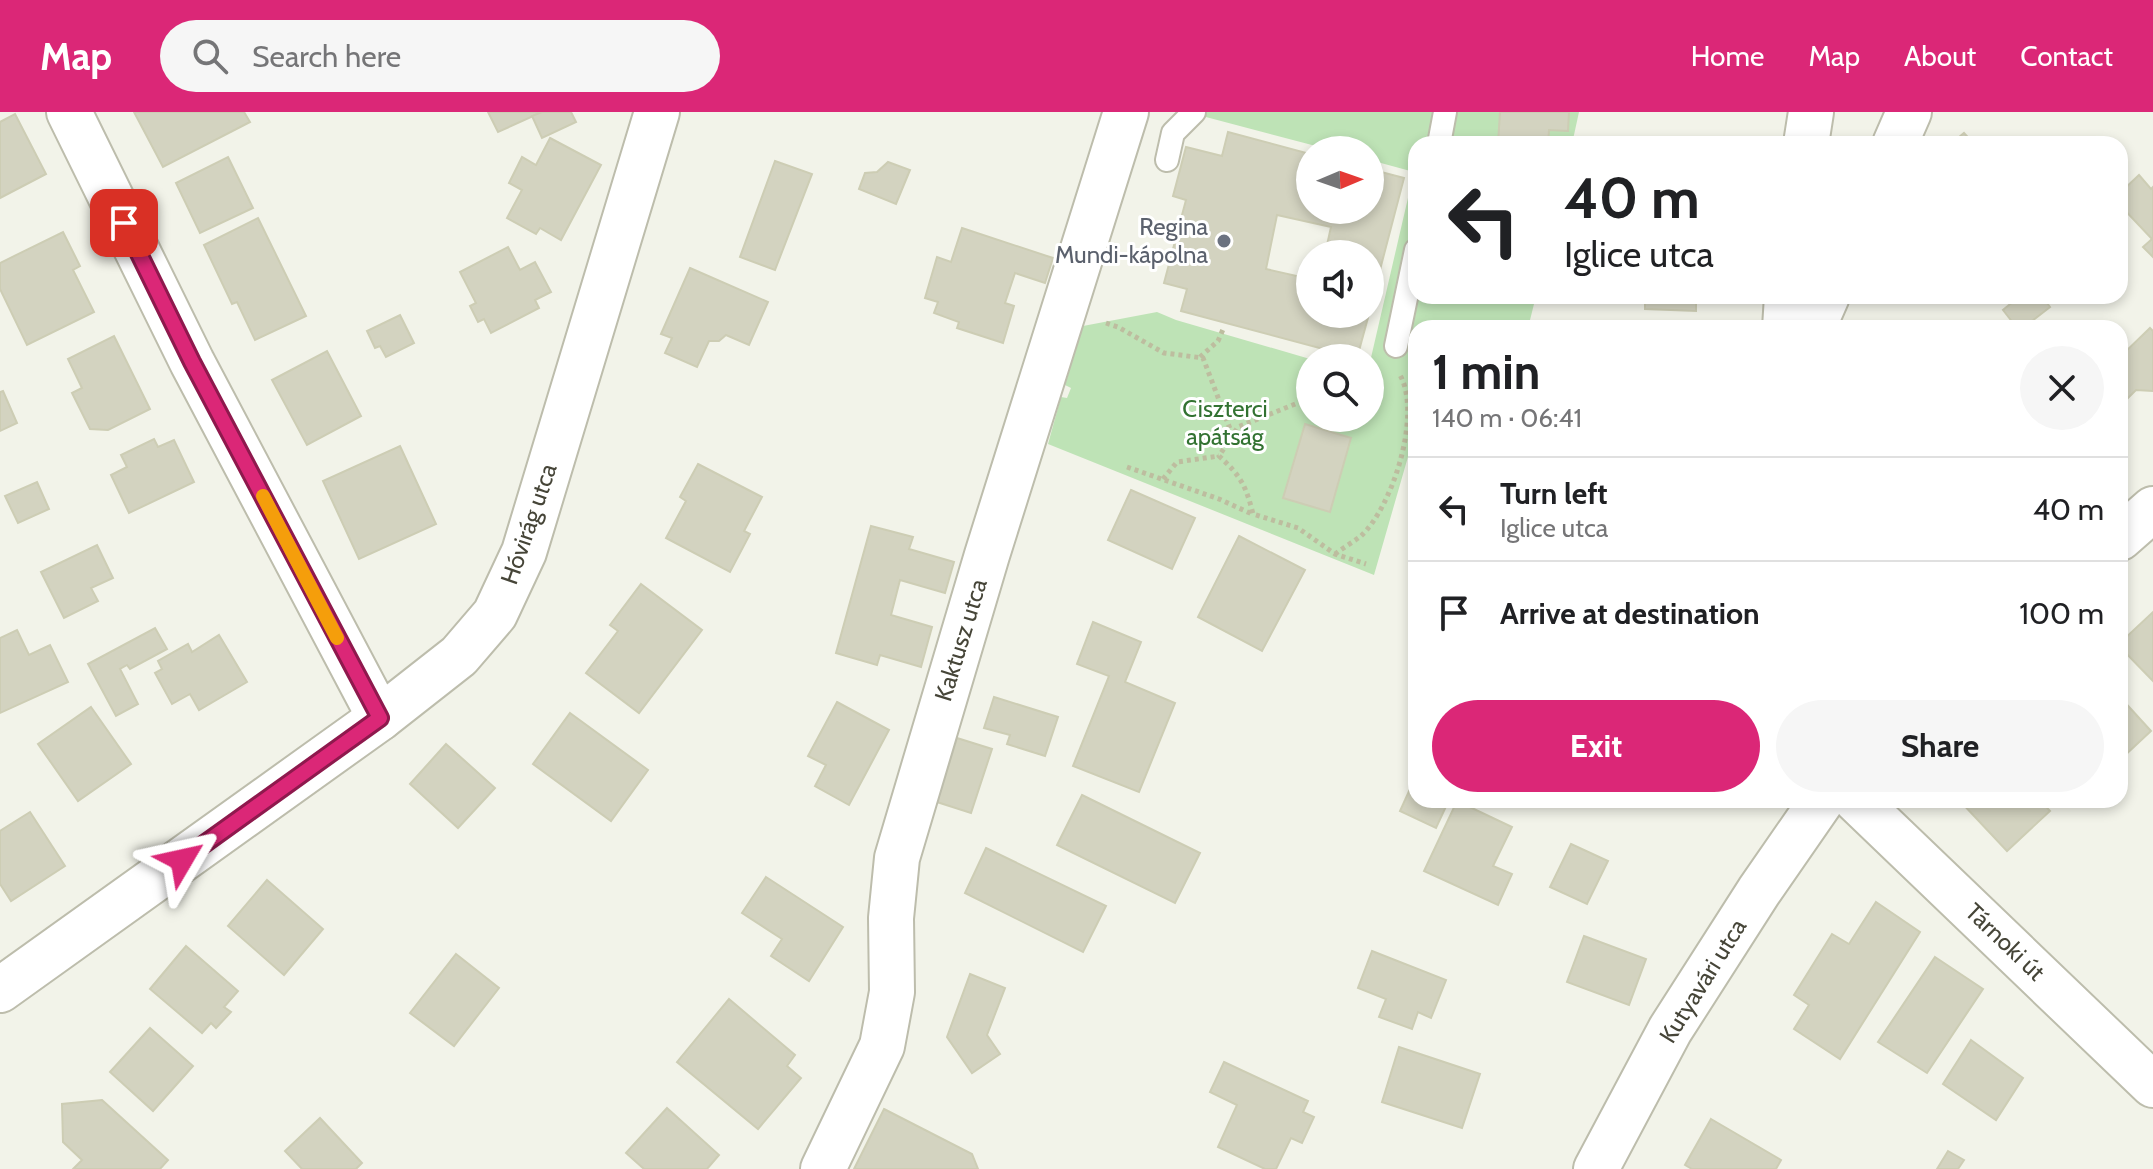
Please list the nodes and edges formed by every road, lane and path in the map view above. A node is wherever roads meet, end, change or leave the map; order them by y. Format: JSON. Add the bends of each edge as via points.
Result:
{"nodes":[{"id":1,"x":69,"y":112,"type":"edge"},
{"id":2,"x":657,"y":112,"type":"edge"},
{"id":3,"x":1126,"y":112,"type":"edge"},
{"id":4,"x":1194,"y":112,"type":"edge"},
{"id":5,"x":1445,"y":112,"type":"edge"},
{"id":6,"x":1811,"y":112,"type":"edge"},
{"id":7,"x":1909,"y":112,"type":"edge"},
{"id":8,"x":1440,"y":136,"type":"edge"},
{"id":9,"x":1807,"y":136,"type":"edge"},
{"id":10,"x":1898,"y":136,"type":"edge"},
{"id":11,"x":1167,"y":160,"type":"dead end"},
{"id":12,"x":1408,"y":288,"type":"edge"},
{"id":13,"x":1106,"y":323,"type":"dead end"},
{"id":14,"x":1224,"y":327,"type":"dead end"},
{"id":15,"x":1396,"y":346,"type":"dead end"},
{"id":16,"x":1200,"y":358,"type":"junction"},
{"id":17,"x":1396,"y":369,"type":"dead end"},
{"id":18,"x":1296,"y":404,"type":"edge"},
{"id":19,"x":1233,"y":435,"type":"junction"},
{"id":20,"x":1219,"y":456,"type":"junction"},
{"id":21,"x":1127,"y":467,"type":"dead end"},
{"id":22,"x":1163,"y":479,"type":"junction"},
{"id":23,"x":2153,"y":509,"type":"edge"},
{"id":24,"x":1253,"y":514,"type":"junction"},
{"id":25,"x":2128,"y":531,"type":"edge"},
{"id":26,"x":1335,"y":554,"type":"junction"},
{"id":27,"x":1366,"y":564,"type":"dead end"},
{"id":28,"x":380,"y":718,"type":"junction"},
{"id":29,"x":1816,"y":808,"type":"edge"},
{"id":30,"x":1864,"y":808,"type":"edge"},
{"id":31,"x":3,"y":982,"type":"edge"},
{"id":32,"x":2153,"y":1085,"type":"edge"},
{"id":33,"x":823,"y":1169,"type":"edge"},
{"id":34,"x":1596,"y":1169,"type":"edge"}],
"edges":[{"from":1,"to":28,"type":"street","via":[[192,362]]},
{"from":2,"to":28,"type":"street","name":"Hóvirág utca","via":[[524,552],[495,614],[459,656]]},
{"from":3,"to":33,"type":"street","name":"Kaktusz utca","via":[[897,858],[892,992],[882,1046]]},
{"from":4,"to":11,"type":"lane","via":[[1173,133]]},
{"from":5,"to":8,"type":"lane"},
{"from":6,"to":9,"type":"street"},
{"from":7,"to":10,"type":"street"},
{"from":12,"to":15,"type":"lane"},
{"from":13,"to":16,"type":"path","via":[[1164,353]]},
{"from":14,"to":16,"type":"path"},
{"from":16,"to":19,"type":"path"},
{"from":17,"to":26,"type":"path","via":[[1407,388],[1408,430],[1386,502],[1362,534]]},
{"from":18,"to":19,"type":"path","via":[[1238,427]]},
{"from":19,"to":20,"type":"path"},
{"from":20,"to":22,"type":"path","via":[[1177,462]]},
{"from":20,"to":24,"type":"path","via":[[1238,473]]},
{"from":21,"to":22,"type":"path"},
{"from":22,"to":24,"type":"path"},
{"from":23,"to":25,"type":"street"},
{"from":24,"to":26,"type":"path","via":[[1298,528]]},
{"from":26,"to":27,"type":"path"},
{"from":28,"to":31,"type":"street","name":"Hóvirág utca"},
{"from":29,"to":34,"type":"street","name":"Kutyavári utca","via":[[1670,1030]]},
{"from":30,"to":32,"type":"street","name":"Tárnoki út"}]}
